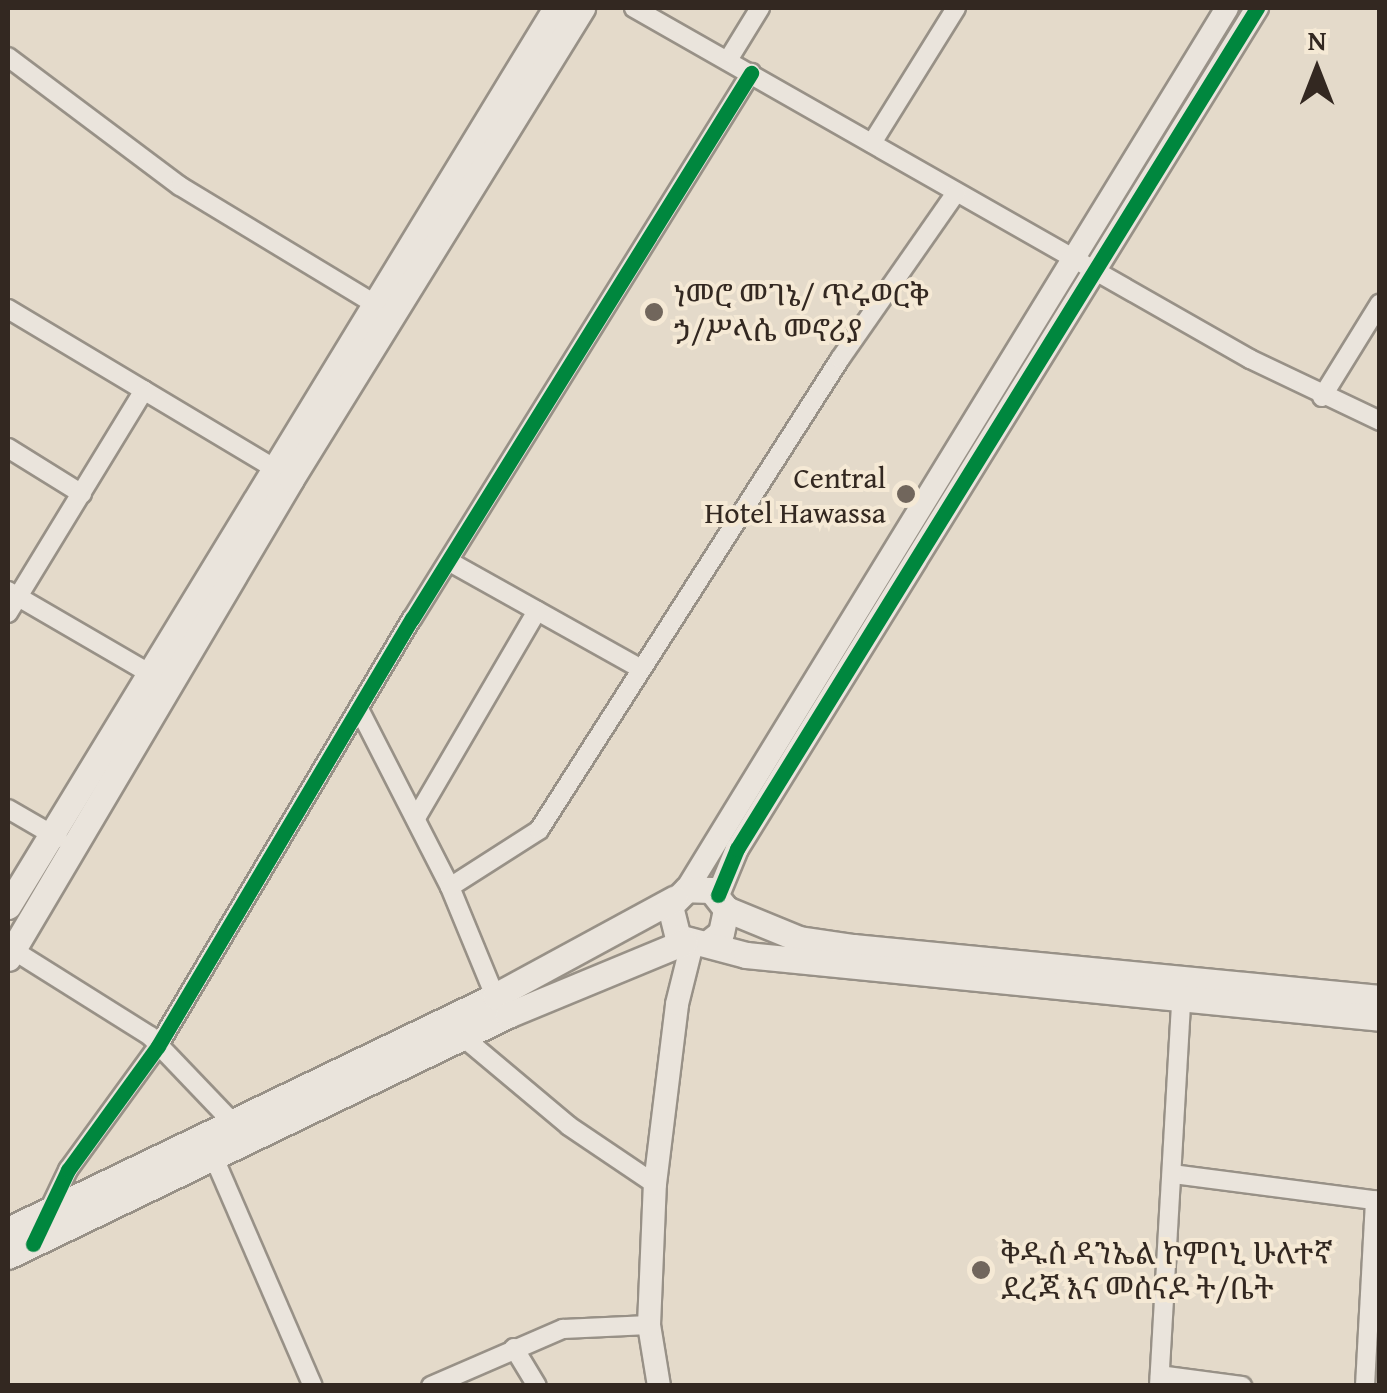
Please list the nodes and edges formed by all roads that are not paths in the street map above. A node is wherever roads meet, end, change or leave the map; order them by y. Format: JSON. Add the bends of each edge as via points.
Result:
{"nodes":[{"id":1,"x":556,"y":8,"type":"edge"},
{"id":2,"x":582,"y":8,"type":"edge"},
{"id":3,"x":634,"y":8,"type":"edge"},
{"id":4,"x":760,"y":8,"type":"edge"},
{"id":5,"x":956,"y":8,"type":"edge"},
{"id":6,"x":1227,"y":8,"type":"edge"},
{"id":7,"x":1257,"y":8,"type":"edge"},
{"id":8,"x":8,"y":57,"type":"edge"},
{"id":9,"x":728,"y":60,"type":"junction"},
{"id":10,"x":751,"y":73,"type":"junction"},
{"id":11,"x":872,"y":144,"type":"junction"},
{"id":12,"x":956,"y":193,"type":"junction"},
{"id":13,"x":1082,"y":263,"type":"junction"},
{"id":14,"x":1380,"y":303,"type":"edge"},
{"id":15,"x":8,"y":309,"type":"edge"},
{"id":16,"x":383,"y":309,"type":"junction"},
{"id":17,"x":144,"y":390,"type":"junction"},
{"id":18,"x":1322,"y":397,"type":"junction"},
{"id":19,"x":1380,"y":421,"type":"edge"},
{"id":20,"x":8,"y":448,"type":"edge"},
{"id":21,"x":281,"y":473,"type":"junction"},
{"id":22,"x":82,"y":494,"type":"junction"},
{"id":23,"x":450,"y":562,"type":"junction"},
{"id":24,"x":11,"y":601,"type":"edge"},
{"id":25,"x":537,"y":611,"type":"junction"},
{"id":26,"x":638,"y":667,"type":"junction"},
{"id":27,"x":159,"y":679,"type":"junction"},
{"id":28,"x":361,"y":713,"type":"junction"},
{"id":29,"x":8,"y":809,"type":"edge"},
{"id":30,"x":416,"y":818,"type":"junction"},
{"id":31,"x":62,"y":840,"type":"junction"},
{"id":32,"x":450,"y":888,"type":"junction"},
{"id":33,"x":681,"y":894,"type":"junction"},
{"id":34,"x":722,"y":902,"type":"junction"},
{"id":35,"x":8,"y":906,"type":"edge"},
{"id":36,"x":695,"y":943,"type":"junction"},
{"id":37,"x":10,"y":954,"type":"edge"},
{"id":38,"x":496,"y":996,"type":"junction"},
{"id":39,"x":1380,"y":998,"type":"edge"},
{"id":40,"x":1181,"y":1000,"type":"junction"},
{"id":41,"x":1380,"y":1018,"type":"edge"},
{"id":42,"x":463,"y":1038,"type":"junction"},
{"id":43,"x":158,"y":1046,"type":"junction"},
{"id":44,"x":233,"y":1124,"type":"junction"},
{"id":45,"x":216,"y":1160,"type":"junction"},
{"id":46,"x":1173,"y":1174,"type":"junction"},
{"id":47,"x":654,"y":1184,"type":"junction"},
{"id":48,"x":1377,"y":1201,"type":"edge"},
{"id":49,"x":49,"y":1210,"type":"junction"},
{"id":50,"x":8,"y":1230,"type":"edge"},
{"id":51,"x":33,"y":1244,"type":"junction"},
{"id":52,"x":8,"y":1256,"type":"edge"},
{"id":53,"x":648,"y":1325,"type":"junction"},
{"id":54,"x":514,"y":1348,"type":"junction"},
{"id":55,"x":1159,"y":1380,"type":"edge"},
{"id":56,"x":312,"y":1386,"type":"edge"},
{"id":57,"x":431,"y":1386,"type":"edge"},
{"id":58,"x":537,"y":1386,"type":"edge"},
{"id":59,"x":659,"y":1386,"type":"edge"},
{"id":60,"x":1242,"y":1386,"type":"edge"},
{"id":61,"x":1364,"y":1386,"type":"edge"}],
"edges":[{"from":1,"to":16,"type":"main road"},
{"from":2,"to":16,"type":"main road"},
{"from":3,"to":9,"type":"street"},
{"from":4,"to":9,"type":"street"},
{"from":5,"to":11,"type":"street"},
{"from":6,"to":13,"type":"street"},
{"from":7,"to":13,"type":"street"},
{"from":8,"to":16,"type":"street","via":[[180,186]]},
{"from":9,"to":10,"type":"street"},
{"from":10,"to":11,"type":"street"},
{"from":10,"to":23,"type":"street"},
{"from":11,"to":12,"type":"street"},
{"from":12,"to":13,"type":"street"},
{"from":12,"to":26,"type":"street"},
{"from":13,"to":18,"type":"street"},
{"from":13,"to":33,"type":"street"},
{"from":13,"to":34,"type":"street","via":[[737,849]]},
{"from":14,"to":18,"type":"street"},
{"from":15,"to":17,"type":"street"},
{"from":16,"to":21,"type":"main road"},
{"from":17,"to":21,"type":"street"},
{"from":17,"to":22,"type":"street"},
{"from":18,"to":19,"type":"street"},
{"from":20,"to":22,"type":"street"},
{"from":21,"to":27,"type":"main road"},
{"from":22,"to":24,"type":"street"},
{"from":23,"to":25,"type":"street"},
{"from":23,"to":28,"type":"street"},
{"from":24,"to":27,"type":"street"},
{"from":25,"to":26,"type":"street"},
{"from":25,"to":30,"type":"street"},
{"from":26,"to":32,"type":"street","via":[[539,830]]},
{"from":27,"to":31,"type":"main road"},
{"from":28,"to":30,"type":"street"},
{"from":28,"to":43,"type":"street"},
{"from":29,"to":31,"type":"street"},
{"from":30,"to":32,"type":"street"},
{"from":31,"to":35,"type":"main road"},
{"from":31,"to":37,"type":"main road"},
{"from":32,"to":38,"type":"street"},
{"from":33,"to":34,"type":"main road"},
{"from":33,"to":36,"type":"main road","via":[[670,922]]},
{"from":33,"to":38,"type":"main road"},
{"from":34,"to":36,"type":"main road","via":[[721,933]]},
{"from":34,"to":39,"type":"main road","via":[[754,926],[853,947]]},
{"from":36,"to":40,"type":"main road","via":[[817,965]]},
{"from":36,"to":42,"type":"main road"},
{"from":36,"to":47,"type":"street"},
{"from":37,"to":43,"type":"street","via":[[134,1024]]},
{"from":38,"to":44,"type":"main road"},
{"from":40,"to":41,"type":"main road"},
{"from":40,"to":46,"type":"street"},
{"from":42,"to":45,"type":"main road"},
{"from":42,"to":47,"type":"street","via":[[568,1126]]},
{"from":43,"to":44,"type":"street"},
{"from":43,"to":49,"type":"street","via":[[68,1170]]},
{"from":44,"to":49,"type":"main road"},
{"from":45,"to":51,"type":"main road"},
{"from":45,"to":56,"type":"street"},
{"from":46,"to":48,"type":"street"},
{"from":46,"to":55,"type":"street"},
{"from":47,"to":53,"type":"street"},
{"from":48,"to":61,"type":"street"},
{"from":49,"to":50,"type":"main road"},
{"from":49,"to":51,"type":"street"},
{"from":51,"to":52,"type":"main road"},
{"from":53,"to":54,"type":"street","via":[[563,1329]]},
{"from":53,"to":59,"type":"street"},
{"from":54,"to":57,"type":"street"},
{"from":54,"to":58,"type":"street"},
{"from":55,"to":60,"type":"street"}]}
